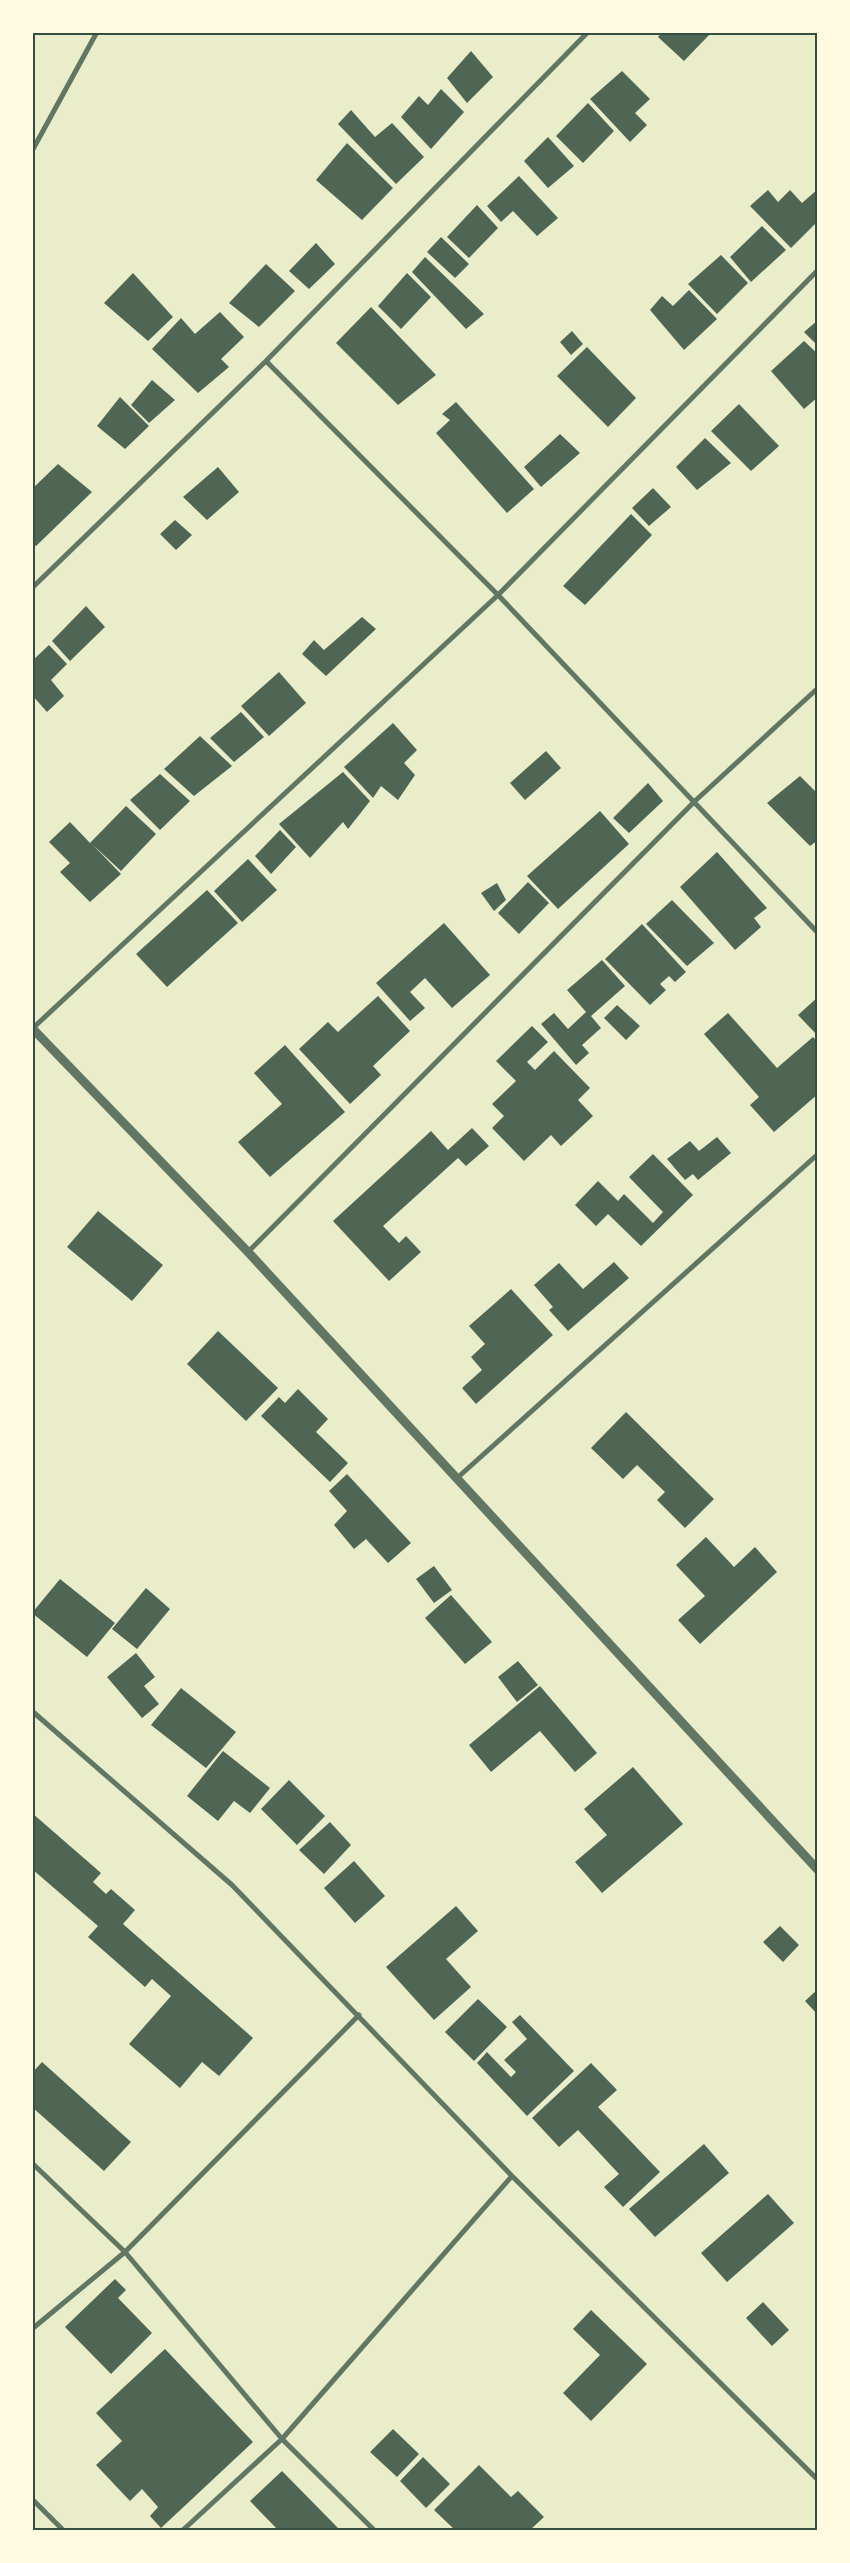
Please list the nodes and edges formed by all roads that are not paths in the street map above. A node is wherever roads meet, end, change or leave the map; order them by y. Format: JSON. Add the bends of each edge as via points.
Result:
{"nodes":[{"id":1,"x":97,"y":32,"type":"edge"},
{"id":2,"x":588,"y":32,"type":"edge"},
{"id":3,"x":32,"y":151,"type":"edge"},
{"id":4,"x":818,"y":270,"type":"edge"},
{"id":5,"x":266,"y":361,"type":"junction"},
{"id":6,"x":32,"y":588,"type":"edge"},
{"id":7,"x":498,"y":595,"type":"junction"},
{"id":8,"x":818,"y":688,"type":"edge"},
{"id":9,"x":695,"y":801,"type":"junction"},
{"id":10,"x":818,"y":933,"type":"edge"},
{"id":11,"x":33,"y":1028,"type":"edge"},
{"id":12,"x":818,"y":1154,"type":"edge"},
{"id":13,"x":248,"y":1252,"type":"junction"},
{"id":14,"x":455,"y":1479,"type":"junction"},
{"id":15,"x":32,"y":1711,"type":"edge"},
{"id":16,"x":818,"y":1870,"type":"edge"},
{"id":17,"x":359,"y":2015,"type":"junction"},
{"id":18,"x":32,"y":2163,"type":"edge"},
{"id":19,"x":512,"y":2176,"type":"junction"},
{"id":20,"x":125,"y":2252,"type":"junction"},
{"id":21,"x":32,"y":2328,"type":"edge"},
{"id":22,"x":282,"y":2439,"type":"junction"},
{"id":23,"x":818,"y":2480,"type":"edge"},
{"id":24,"x":32,"y":2499,"type":"edge"},
{"id":25,"x":63,"y":2530,"type":"edge"},
{"id":26,"x":183,"y":2530,"type":"edge"},
{"id":27,"x":374,"y":2530,"type":"edge"}],
"edges":[{"from":1,"to":3,"type":"street"},
{"from":2,"to":5,"type":"street"},
{"from":4,"to":7,"type":"street"},
{"from":5,"to":6,"type":"street"},
{"from":5,"to":7,"type":"street"},
{"from":7,"to":9,"type":"street"},
{"from":7,"to":11,"type":"street"},
{"from":8,"to":9,"type":"street"},
{"from":9,"to":10,"type":"street"},
{"from":9,"to":13,"type":"street"},
{"from":11,"to":13,"type":"street"},
{"from":12,"to":14,"type":"street"},
{"from":13,"to":14,"type":"street"},
{"from":14,"to":16,"type":"street"},
{"from":15,"to":17,"type":"street","via":[[232,1885]]},
{"from":17,"to":19,"type":"street"},
{"from":17,"to":20,"type":"street"},
{"from":18,"to":20,"type":"street"},
{"from":19,"to":22,"type":"street"},
{"from":19,"to":23,"type":"street"},
{"from":20,"to":21,"type":"street"},
{"from":20,"to":22,"type":"street"},
{"from":22,"to":26,"type":"street"},
{"from":22,"to":27,"type":"street"},
{"from":24,"to":25,"type":"street"}]}
